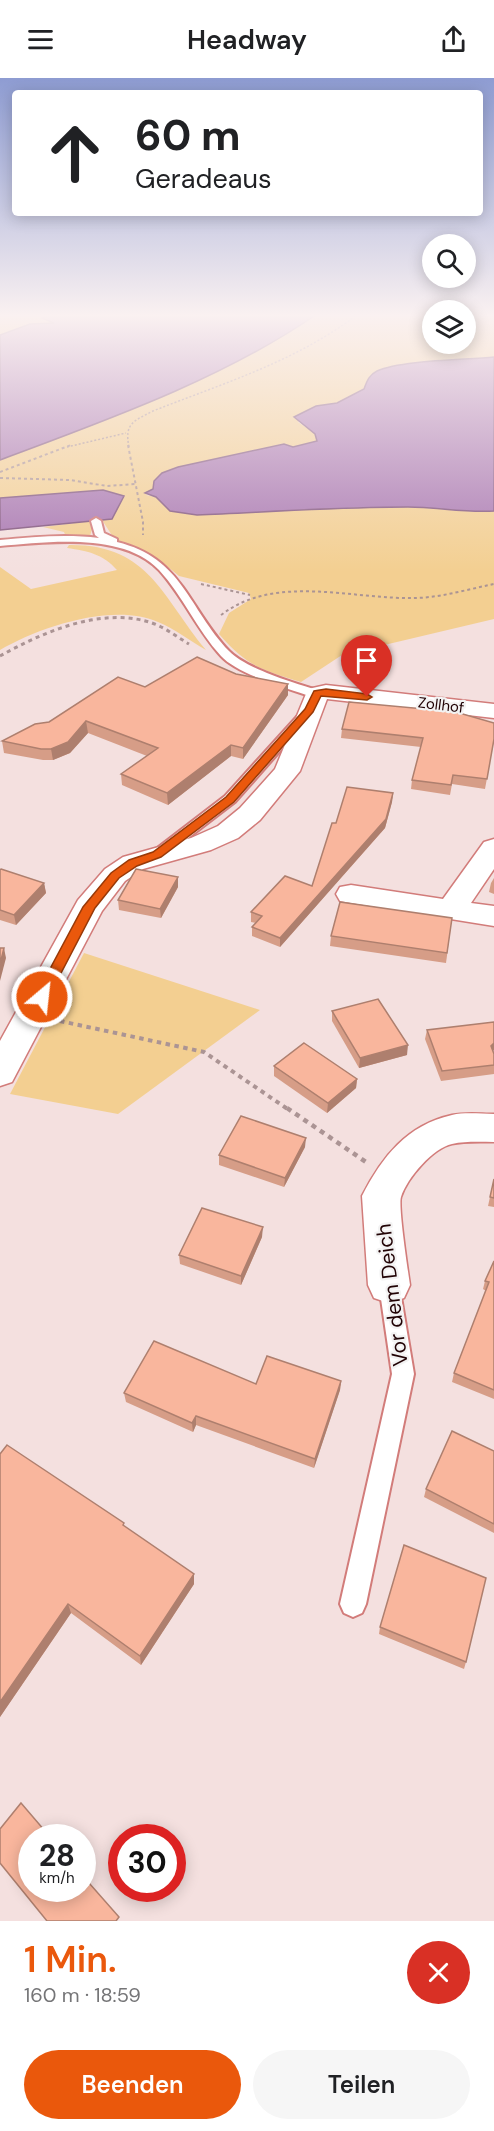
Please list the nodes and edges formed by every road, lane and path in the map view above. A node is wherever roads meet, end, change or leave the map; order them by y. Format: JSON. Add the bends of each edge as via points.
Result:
{"nodes":[{"id":1,"x":181,"y":400,"type":"edge"},
{"id":2,"x":126,"y":433,"type":"junction"},
{"id":3,"x":0,"y":472,"type":"edge"},
{"id":4,"x":0,"y":478,"type":"edge"},
{"id":5,"x":136,"y":484,"type":"junction"},
{"id":6,"x":96,"y":521,"type":"dead end"},
{"id":7,"x":114,"y":542,"type":"junction"},
{"id":8,"x":0,"y":543,"type":"edge"},
{"id":9,"x":136,"y":550,"type":"junction"},
{"id":10,"x":171,"y":578,"type":"junction"},
{"id":11,"x":494,"y":584,"type":"edge"},
{"id":12,"x":252,"y":596,"type":"junction"},
{"id":13,"x":210,"y":635,"type":"junction"},
{"id":14,"x":226,"y":655,"type":"junction"},
{"id":15,"x":0,"y":656,"type":"edge"},
{"id":16,"x":314,"y":702,"type":"junction"},
{"id":17,"x":494,"y":711,"type":"edge"},
{"id":18,"x":494,"y":848,"type":"edge"},
{"id":19,"x":351,"y":894,"type":"dead end"},
{"id":20,"x":451,"y":910,"type":"junction"},
{"id":21,"x":494,"y":916,"type":"edge"},
{"id":22,"x":32,"y":1015,"type":"junction"},
{"id":23,"x":0,"y":1073,"type":"edge"},
{"id":24,"x":494,"y":1128,"type":"edge"},
{"id":25,"x":392,"y":1179,"type":"junction"},
{"id":26,"x":389,"y":1286,"type":"joint"},
{"id":27,"x":353,"y":1604,"type":"dead end"}],
"edges":[{"from":1,"to":2,"type":"path","via":[[139,417]]},
{"from":2,"to":3,"type":"path","via":[[90,438]]},
{"from":2,"to":5,"type":"path"},
{"from":4,"to":5,"type":"path","via":[[70,480],[106,486]]},
{"from":5,"to":9,"type":"path","via":[[143,522]]},
{"from":6,"to":7,"type":"lane","via":[[100,535]]},
{"from":7,"to":8,"type":"lane"},
{"from":7,"to":9,"type":"lane"},
{"from":9,"to":10,"type":"lane","via":[[150,556]]},
{"from":10,"to":12,"type":"path"},
{"from":10,"to":13,"type":"lane"},
{"from":11,"to":12,"type":"path","via":[[416,598],[279,592]]},
{"from":12,"to":13,"type":"path","via":[[225,609]]},
{"from":13,"to":14,"type":"lane"},
{"from":14,"to":15,"type":"path","via":[[206,654],[160,626],[127,619],[91,621],[64,628]]},
{"from":14,"to":16,"type":"lane"},
{"from":16,"to":17,"type":"street","name":"Zollhof","via":[[326,692]]},
{"from":16,"to":22,"type":"street","via":[[287,771],[250,814],[228,832],[201,844],[133,863],[115,875],[89,907]]},
{"from":18,"to":20,"type":"street"},
{"from":19,"to":20,"type":"street"},
{"from":20,"to":21,"type":"street"},
{"from":22,"to":23,"type":"street"},
{"from":22,"to":25,"type":"path","via":[[204,1052]]},
{"from":24,"to":25,"type":"street","name":"Vor dem Deich","via":[[453,1129],[432,1136],[410,1154]]},
{"from":25,"to":26,"type":"street","name":"Vor dem Deich","via":[[381,1196]]},
{"from":26,"to":27,"type":"lane","name":"Vor dem Deich","via":[[403,1374]]}]}
